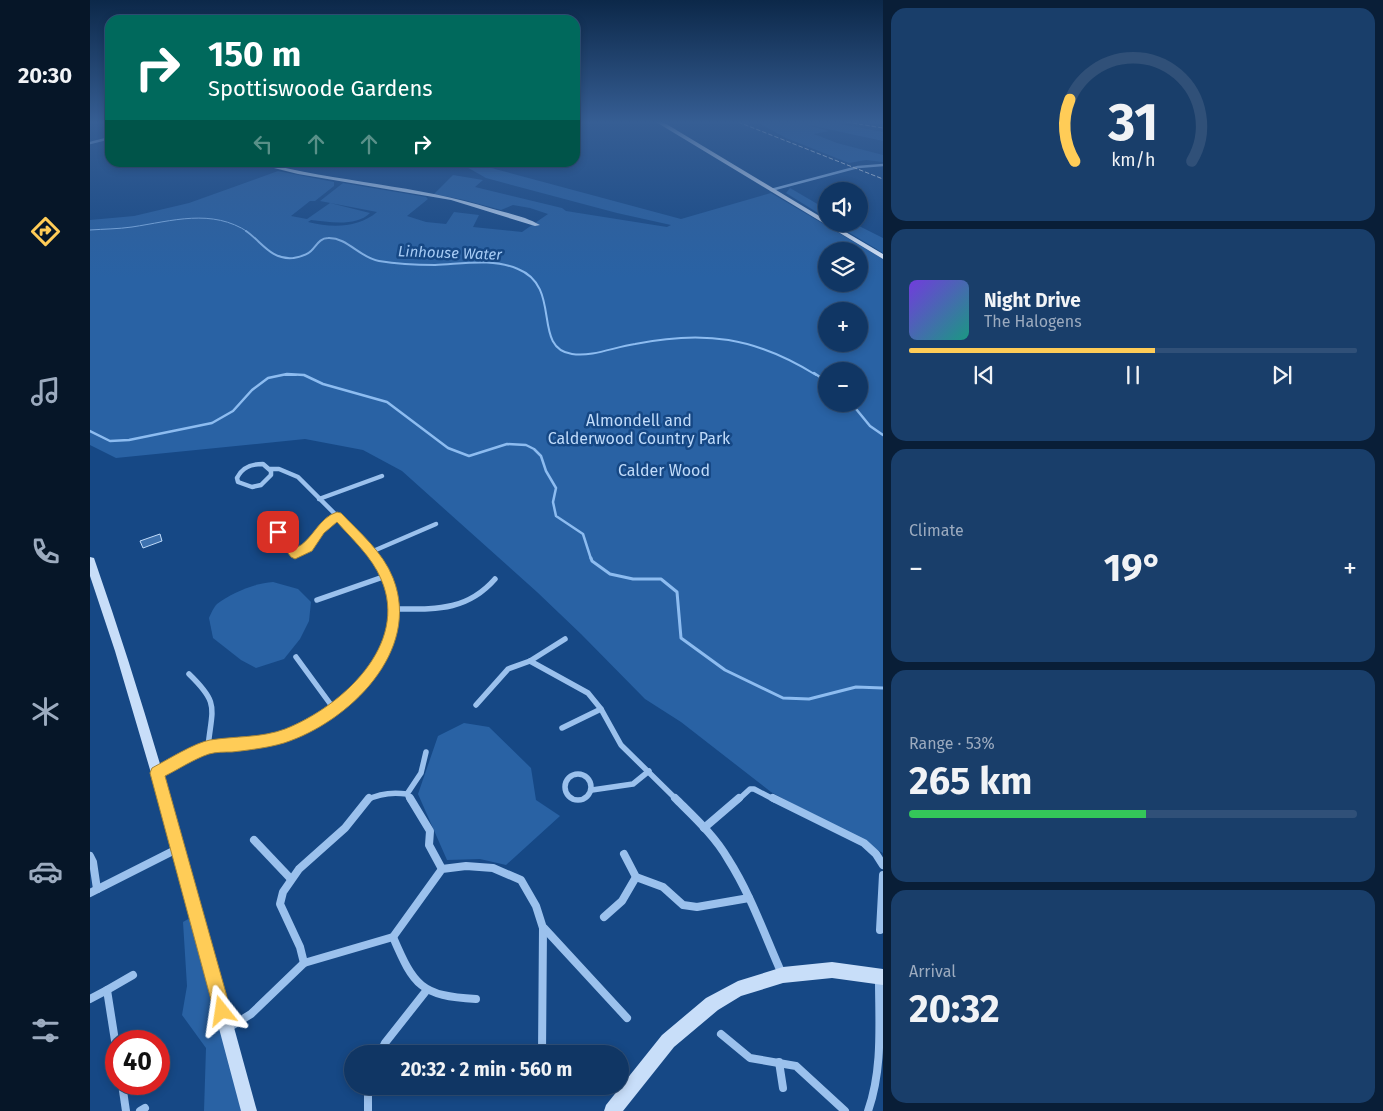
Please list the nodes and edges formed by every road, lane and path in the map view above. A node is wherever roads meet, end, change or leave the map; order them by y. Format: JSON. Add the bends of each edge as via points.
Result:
{"nodes":[{"id":1,"x":302,"y":174,"type":"edge"},
{"id":2,"x":746,"y":174,"type":"edge"},
{"id":3,"x":832,"y":174,"type":"edge"},
{"id":4,"x":771,"y":190,"type":"junction"},
{"id":5,"x":818,"y":219,"type":"edge"},
{"id":6,"x":537,"y":225,"type":"dead end"},
{"id":7,"x":840,"y":232,"type":"edge"},
{"id":8,"x":883,"y":257,"type":"edge"},
{"id":9,"x":270,"y":469,"type":"junction"},
{"id":10,"x":370,"y":475,"type":"dead end"},
{"id":11,"x":382,"y":476,"type":"dead end"},
{"id":12,"x":374,"y":480,"type":"junction"},
{"id":13,"x":319,"y":499,"type":"junction"},
{"id":14,"x":337,"y":516,"type":"junction"},
{"id":15,"x":436,"y":524,"type":"dead end"},
{"id":16,"x":278,"y":532,"type":"dead end"},
{"id":17,"x":371,"y":552,"type":"junction"},
{"id":18,"x":90,"y":561,"type":"edge"},
{"id":19,"x":386,"y":576,"type":"junction"},
{"id":20,"x":495,"y":579,"type":"dead end"},
{"id":21,"x":317,"y":600,"type":"dead end"},
{"id":22,"x":393,"y":609,"type":"junction"},
{"id":23,"x":565,"y":639,"type":"dead end"},
{"id":24,"x":296,"y":657,"type":"dead end"},
{"id":25,"x":530,"y":661,"type":"junction"},
{"id":26,"x":190,"y":674,"type":"dead end"},
{"id":27,"x":476,"y":705,"type":"dead end"},
{"id":28,"x":334,"y":709,"type":"junction"},
{"id":29,"x":601,"y":709,"type":"junction"},
{"id":30,"x":562,"y":728,"type":"dead end"},
{"id":31,"x":208,"y":747,"type":"junction"},
{"id":32,"x":426,"y":752,"type":"dead end"},
{"id":33,"x":649,"y":771,"type":"junction"},
{"id":34,"x":157,"y":773,"type":"junction"},
{"id":35,"x":592,"y":790,"type":"junction"},
{"id":36,"x":407,"y":794,"type":"junction"},
{"id":37,"x":704,"y":828,"type":"junction"},
{"id":38,"x":254,"y":840,"type":"dead end"},
{"id":39,"x":177,"y":849,"type":"junction"},
{"id":40,"x":624,"y":854,"type":"dead end"},
{"id":41,"x":90,"y":856,"type":"edge"},
{"id":42,"x":883,"y":865,"type":"edge"},
{"id":43,"x":442,"y":869,"type":"junction"},
{"id":44,"x":883,"y":875,"type":"edge"},
{"id":45,"x":636,"y":877,"type":"junction"},
{"id":46,"x":290,"y":878,"type":"junction"},
{"id":47,"x":93,"y":891,"type":"edge"},
{"id":48,"x":749,"y":898,"type":"junction"},
{"id":49,"x":604,"y":917,"type":"dead end"},
{"id":50,"x":543,"y":928,"type":"junction"},
{"id":51,"x":880,"y":930,"type":"dead end"},
{"id":52,"x":393,"y":937,"type":"junction"},
{"id":53,"x":304,"y":963,"type":"junction"},
{"id":54,"x":133,"y":975,"type":"dead end"},
{"id":55,"x":783,"y":975,"type":"junction"},
{"id":56,"x":881,"y":976,"type":"edge"},
{"id":57,"x":107,"y":990,"type":"junction"},
{"id":58,"x":426,"y":991,"type":"junction"},
{"id":59,"x":90,"y":999,"type":"edge"},
{"id":60,"x":476,"y":999,"type":"dead end"},
{"id":61,"x":627,"y":1018,"type":"dead end"},
{"id":62,"x":227,"y":1029,"type":"junction"},
{"id":63,"x":113,"y":1030,"type":"edge"},
{"id":64,"x":721,"y":1034,"type":"dead end"},
{"id":65,"x":384,"y":1045,"type":"edge"},
{"id":66,"x":541,"y":1045,"type":"edge"},
{"id":67,"x":779,"y":1062,"type":"junction"},
{"id":68,"x":880,"y":1074,"type":"edge"},
{"id":69,"x":783,"y":1088,"type":"dead end"},
{"id":70,"x":124,"y":1095,"type":"edge"},
{"id":71,"x":368,"y":1095,"type":"edge"},
{"id":72,"x":126,"y":1111,"type":"edge"},
{"id":73,"x":249,"y":1111,"type":"edge"},
{"id":74,"x":368,"y":1111,"type":"edge"},
{"id":75,"x":612,"y":1111,"type":"edge"},
{"id":76,"x":845,"y":1111,"type":"edge"},
{"id":77,"x":868,"y":1111,"type":"edge"}],
"edges":[{"from":1,"to":6,"type":"street","via":[[447,198]]},
{"from":2,"to":4,"type":"main road"},
{"from":3,"to":4,"type":"street"},
{"from":4,"to":5,"type":"main road"},
{"from":7,"to":8,"type":"main road"},
{"from":9,"to":9,"type":"street","via":[[268,480],[258,486],[249,487],[238,482],[238,474],[246,467],[263,464]]},
{"from":9,"to":13,"type":"street","via":[[279,469],[298,478]]},
{"from":10,"to":12,"type":"street"},
{"from":11,"to":12,"type":"street"},
{"from":12,"to":13,"type":"street"},
{"from":13,"to":14,"type":"street"},
{"from":14,"to":16,"type":"street","via":[[320,530],[308,548],[295,554]]},
{"from":14,"to":17,"type":"street"},
{"from":15,"to":17,"type":"street","via":[[420,534]]},
{"from":17,"to":19,"type":"street"},
{"from":18,"to":34,"type":"street"},
{"from":19,"to":21,"type":"street"},
{"from":19,"to":22,"type":"street","via":[[392,591]]},
{"from":20,"to":22,"type":"street","via":[[482,593],[467,600],[443,607]]},
{"from":22,"to":28,"type":"street","via":[[388,642],[373,672],[354,694]]},
{"from":23,"to":25,"type":"street"},
{"from":24,"to":28,"type":"street"},
{"from":25,"to":27,"type":"street","via":[[508,669]]},
{"from":25,"to":29,"type":"street","via":[[588,693]]},
{"from":26,"to":31,"type":"street","via":[[213,700]]},
{"from":28,"to":31,"type":"street","via":[[314,723],[284,736]]},
{"from":29,"to":30,"type":"street"},
{"from":29,"to":33,"type":"street","via":[[621,745]]},
{"from":31,"to":34,"type":"street"},
{"from":32,"to":36,"type":"street","via":[[421,773]]},
{"from":33,"to":35,"type":"street","via":[[633,784]]},
{"from":33,"to":37,"type":"street"},
{"from":34,"to":39,"type":"street"},
{"from":35,"to":35,"type":"street","via":[[585,800],[576,800],[566,791],[565,782],[570,776],[579,774],[587,777]]},
{"from":36,"to":43,"type":"street","via":[[430,831],[429,845]]},
{"from":36,"to":46,"type":"street","via":[[388,792],[367,798],[354,819]]},
{"from":37,"to":42,"type":"street","via":[[754,789],[864,843]]},
{"from":37,"to":48,"type":"street","via":[[728,858]]},
{"from":38,"to":46,"type":"street"},
{"from":39,"to":47,"type":"street"},
{"from":39,"to":62,"type":"street"},
{"from":40,"to":45,"type":"street"},
{"from":41,"to":47,"type":"street"},
{"from":43,"to":50,"type":"street","via":[[466,866],[493,868],[521,880],[536,906]]},
{"from":43,"to":52,"type":"street"},
{"from":44,"to":51,"type":"street"},
{"from":45,"to":48,"type":"street","via":[[663,887],[683,905],[697,907]]},
{"from":45,"to":49,"type":"street","via":[[622,901]]},
{"from":46,"to":53,"type":"street","via":[[280,904]]},
{"from":48,"to":55,"type":"street"},
{"from":50,"to":61,"type":"street"},
{"from":50,"to":66,"type":"street"},
{"from":52,"to":53,"type":"street"},
{"from":52,"to":58,"type":"street","via":[[408,973]]},
{"from":53,"to":62,"type":"street","via":[[251,1014]]},
{"from":54,"to":57,"type":"street"},
{"from":55,"to":56,"type":"street","via":[[832,970]]},
{"from":55,"to":75,"type":"street","via":[[738,989],[695,1016],[668,1041]]},
{"from":56,"to":68,"type":"street"},
{"from":57,"to":59,"type":"street"},
{"from":57,"to":63,"type":"street"},
{"from":58,"to":60,"type":"street","via":[[448,999]]},
{"from":58,"to":65,"type":"street"},
{"from":62,"to":73,"type":"street"},
{"from":64,"to":67,"type":"street","via":[[750,1058]]},
{"from":67,"to":69,"type":"street"},
{"from":67,"to":76,"type":"street","via":[[796,1066]]},
{"from":68,"to":77,"type":"street"},
{"from":70,"to":72,"type":"street"},
{"from":71,"to":74,"type":"street"}]}
